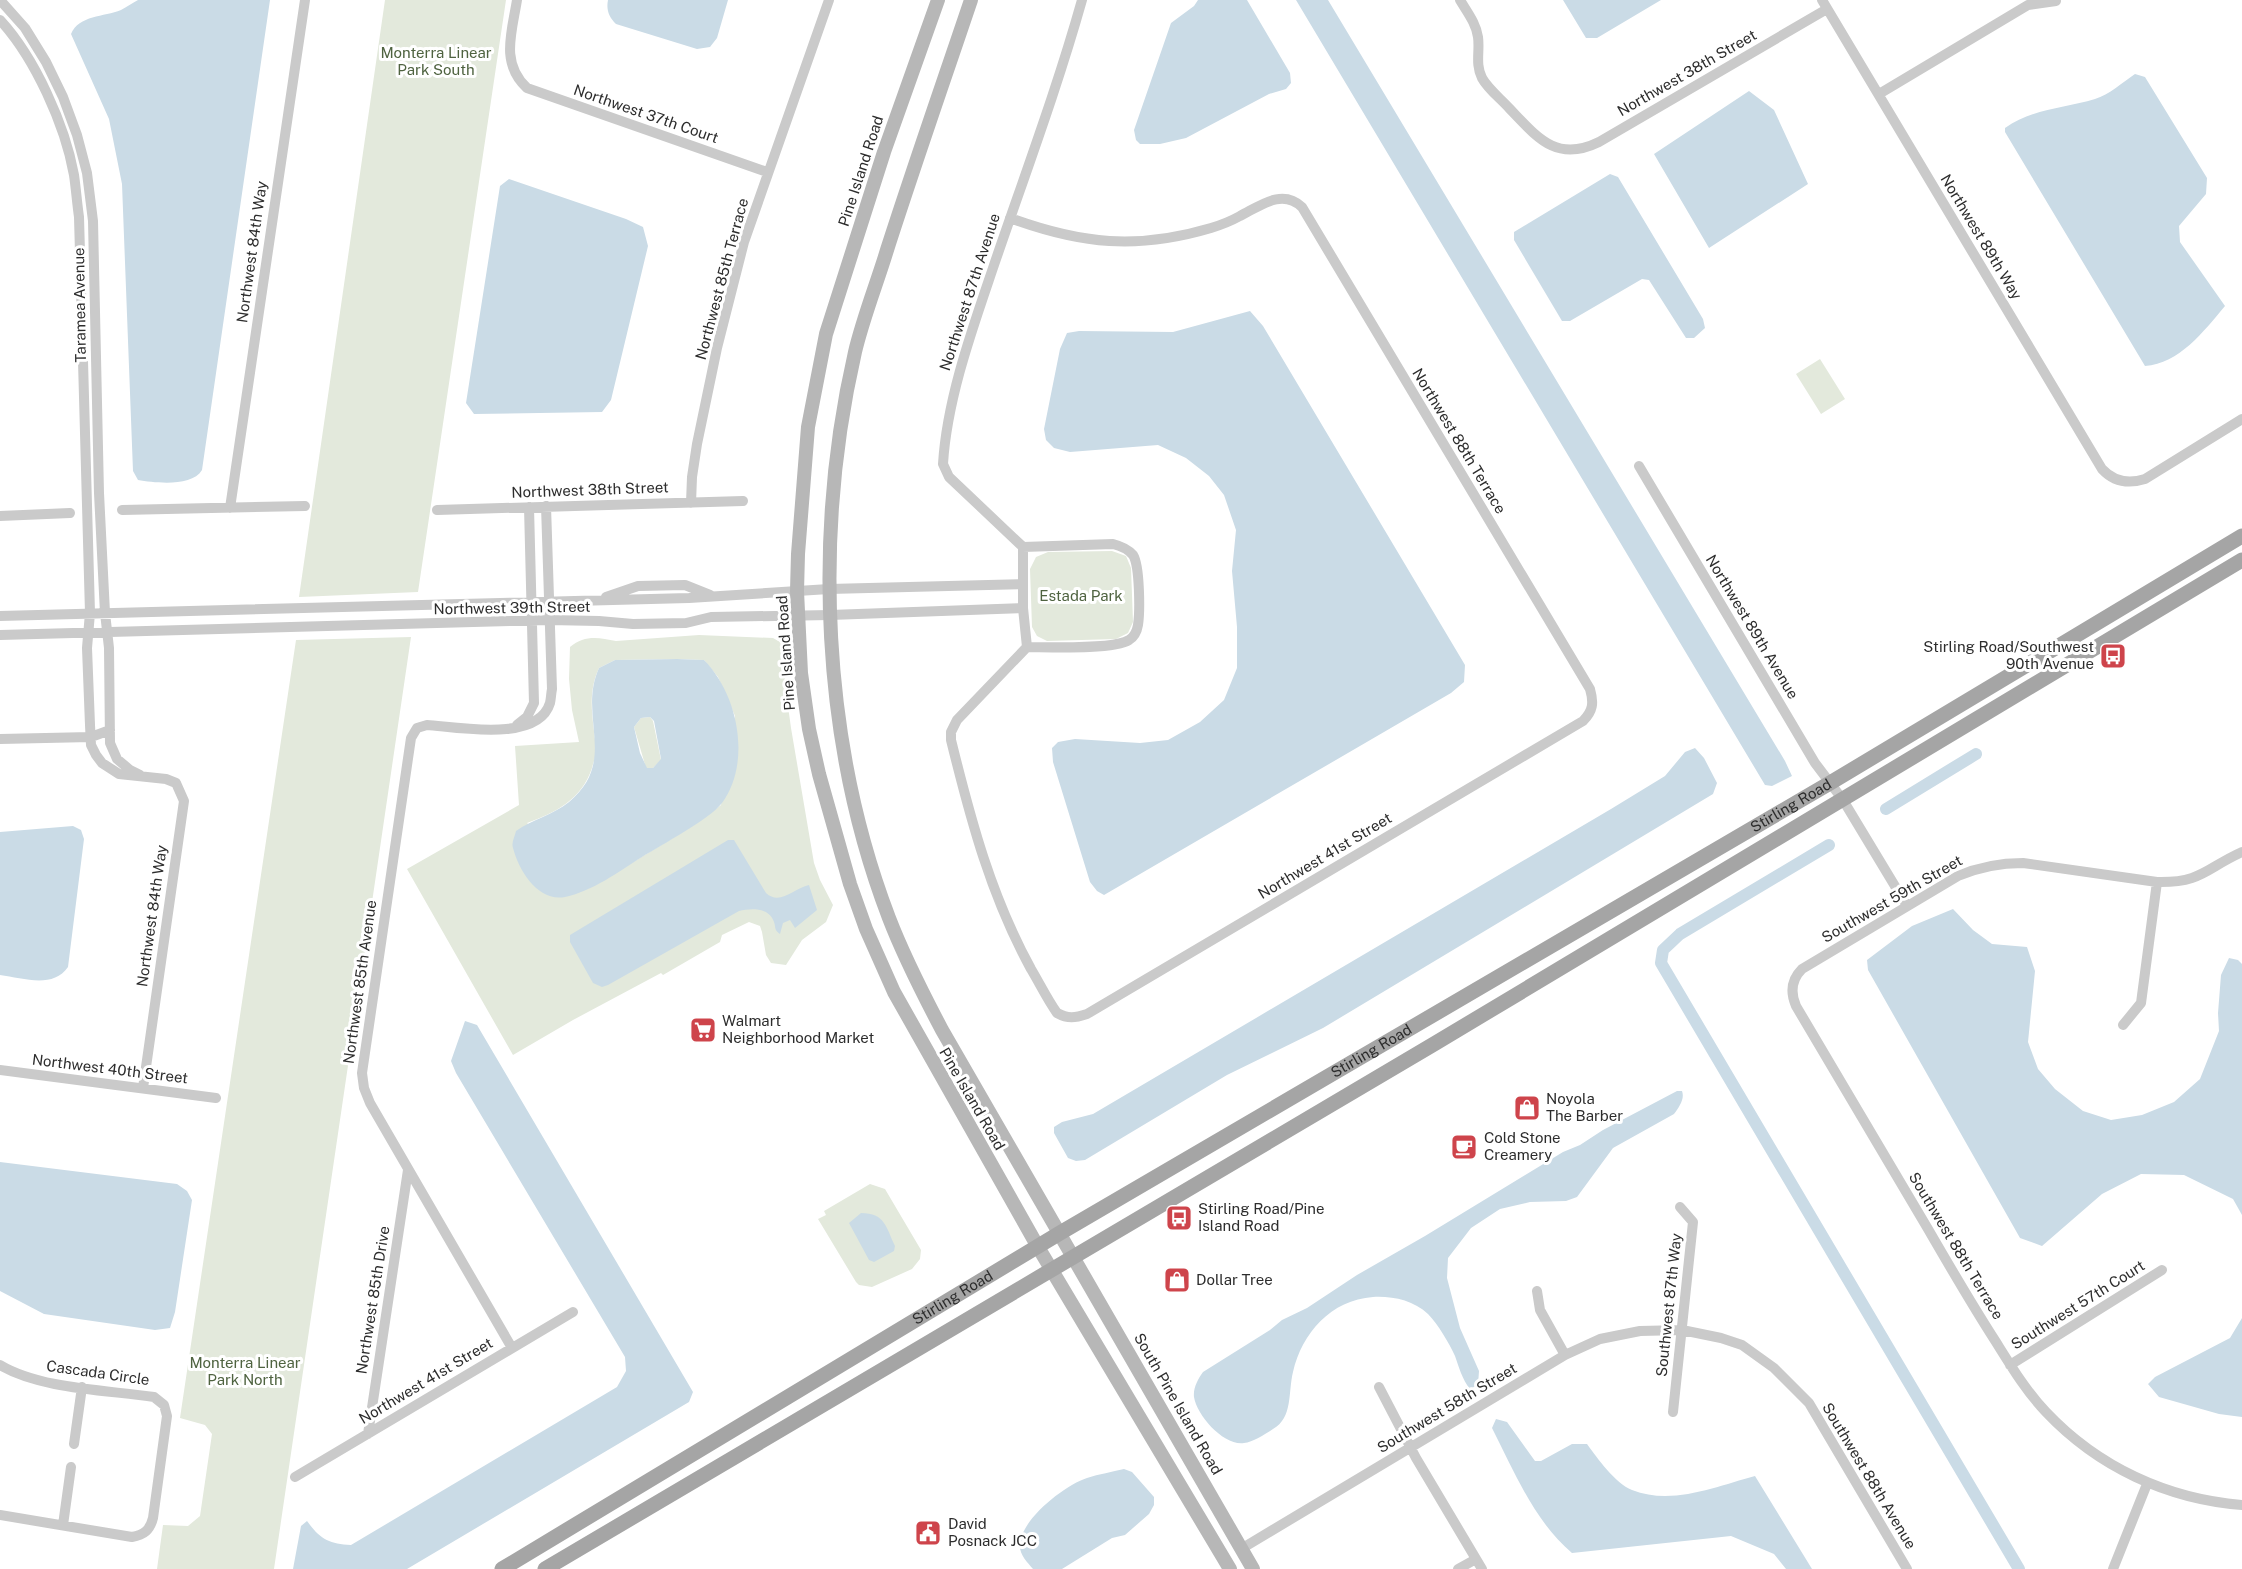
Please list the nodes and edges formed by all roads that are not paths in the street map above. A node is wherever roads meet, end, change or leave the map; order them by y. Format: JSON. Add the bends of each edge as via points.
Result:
{"nodes":[{"id":1,"x":0,"y":0,"type":"edge"},
{"id":2,"x":305,"y":0,"type":"edge"},
{"id":3,"x":517,"y":0,"type":"edge"},
{"id":4,"x":829,"y":0,"type":"edge"},
{"id":5,"x":938,"y":0,"type":"edge"},
{"id":6,"x":971,"y":0,"type":"edge"},
{"id":7,"x":1082,"y":0,"type":"edge"},
{"id":8,"x":1460,"y":0,"type":"edge"},
{"id":9,"x":2056,"y":2,"type":"dead end"},
{"id":10,"x":1824,"y":4,"type":"edge"},
{"id":11,"x":0,"y":20,"type":"edge"},
{"id":12,"x":1879,"y":94,"type":"junction"},
{"id":13,"x":767,"y":172,"type":"junction"},
{"id":14,"x":1010,"y":218,"type":"junction"},
{"id":15,"x":2242,"y":419,"type":"edge"},
{"id":16,"x":1639,"y":466,"type":"dead end"},
{"id":17,"x":743,"y":501,"type":"dead end"},
{"id":18,"x":691,"y":503,"type":"junction"},
{"id":19,"x":305,"y":506,"type":"dead end"},
{"id":20,"x":546,"y":506,"type":"junction"},
{"id":21,"x":529,"y":507,"type":"junction"},
{"id":22,"x":230,"y":508,"type":"junction"},
{"id":23,"x":122,"y":510,"type":"dead end"},
{"id":24,"x":437,"y":510,"type":"dead end"},
{"id":25,"x":70,"y":513,"type":"dead end"},
{"id":26,"x":0,"y":516,"type":"edge"},
{"id":27,"x":2242,"y":536,"type":"edge"},
{"id":28,"x":1023,"y":548,"type":"junction"},
{"id":29,"x":2242,"y":560,"type":"edge"},
{"id":30,"x":1023,"y":584,"type":"junction"},
{"id":31,"x":829,"y":589,"type":"junction"},
{"id":32,"x":797,"y":591,"type":"junction"},
{"id":33,"x":549,"y":602,"type":"junction"},
{"id":34,"x":532,"y":603,"type":"junction"},
{"id":35,"x":1023,"y":608,"type":"junction"},
{"id":36,"x":90,"y":613,"type":"junction"},
{"id":37,"x":105,"y":613,"type":"junction"},
{"id":38,"x":830,"y":615,"type":"junction"},
{"id":39,"x":0,"y":616,"type":"edge"},
{"id":40,"x":799,"y":616,"type":"junction"},
{"id":41,"x":549,"y":620,"type":"junction"},
{"id":42,"x":533,"y":622,"type":"junction"},
{"id":43,"x":107,"y":632,"type":"junction"},
{"id":44,"x":88,"y":633,"type":"junction"},
{"id":45,"x":0,"y":636,"type":"edge"},
{"id":46,"x":1027,"y":647,"type":"junction"},
{"id":47,"x":1983,"y":690,"type":"junction"},
{"id":48,"x":1998,"y":705,"type":"junction"},
{"id":49,"x":1598,"y":710,"type":"joint"},
{"id":50,"x":513,"y":729,"type":"junction"},
{"id":51,"x":110,"y":730,"type":"junction"},
{"id":52,"x":90,"y":737,"type":"junction"},
{"id":53,"x":0,"y":739,"type":"edge"},
{"id":54,"x":144,"y":776,"type":"junction"},
{"id":55,"x":1830,"y":783,"type":"junction"},
{"id":56,"x":1843,"y":800,"type":"junction"},
{"id":57,"x":2242,"y":852,"type":"edge"},
{"id":58,"x":2157,"y":882,"type":"junction"},
{"id":59,"x":1907,"y":906,"type":"junction"},
{"id":60,"x":1794,"y":980,"type":"joint"},
{"id":61,"x":1420,"y":1023,"type":"junction"},
{"id":62,"x":2123,"y":1025,"type":"dead end"},
{"id":63,"x":1434,"y":1044,"type":"junction"},
{"id":64,"x":0,"y":1070,"type":"edge"},
{"id":65,"x":143,"y":1088,"type":"junction"},
{"id":66,"x":216,"y":1098,"type":"dead end"},
{"id":67,"x":408,"y":1170,"type":"junction"},
{"id":68,"x":1680,"y":1207,"type":"dead end"},
{"id":69,"x":1060,"y":1233,"type":"junction"},
{"id":70,"x":1038,"y":1247,"type":"junction"},
{"id":71,"x":1073,"y":1257,"type":"junction"},
{"id":72,"x":1052,"y":1269,"type":"junction"},
{"id":73,"x":2163,"y":1270,"type":"dead end"},
{"id":74,"x":1537,"y":1292,"type":"dead end"},
{"id":75,"x":573,"y":1312,"type":"dead end"},
{"id":76,"x":1682,"y":1330,"type":"junction"},
{"id":77,"x":512,"y":1348,"type":"junction"},
{"id":78,"x":1565,"y":1355,"type":"junction"},
{"id":79,"x":0,"y":1365,"type":"edge"},
{"id":80,"x":2010,"y":1365,"type":"junction"},
{"id":81,"x":82,"y":1387,"type":"junction"},
{"id":82,"x":1379,"y":1387,"type":"dead end"},
{"id":83,"x":1673,"y":1412,"type":"dead end"},
{"id":84,"x":747,"y":1422,"type":"junction"},
{"id":85,"x":368,"y":1434,"type":"junction"},
{"id":86,"x":759,"y":1442,"type":"junction"},
{"id":87,"x":74,"y":1444,"type":"dead end"},
{"id":88,"x":1410,"y":1448,"type":"junction"},
{"id":89,"x":71,"y":1467,"type":"dead end"},
{"id":90,"x":295,"y":1477,"type":"dead end"},
{"id":91,"x":2147,"y":1484,"type":"junction"},
{"id":92,"x":2242,"y":1505,"type":"edge"},
{"id":93,"x":0,"y":1515,"type":"edge"},
{"id":94,"x":63,"y":1525,"type":"junction"},
{"id":95,"x":1241,"y":1549,"type":"junction"},
{"id":96,"x":1476,"y":1558,"type":"junction"},
{"id":97,"x":502,"y":1569,"type":"edge"},
{"id":98,"x":545,"y":1569,"type":"edge"},
{"id":99,"x":1230,"y":1569,"type":"edge"},
{"id":100,"x":1253,"y":1569,"type":"edge"},
{"id":101,"x":1458,"y":1569,"type":"edge"},
{"id":102,"x":1482,"y":1569,"type":"edge"},
{"id":103,"x":1907,"y":1569,"type":"edge"},
{"id":104,"x":2113,"y":1569,"type":"edge"}],
"edges":[{"from":1,"to":37,"type":"street","name":"Taramea Avenue","via":[[25,28],[46,62],[63,97],[87,173],[93,221]]},
{"from":2,"to":22,"type":"street","name":"Northwest 84th Way"},
{"from":3,"to":13,"type":"street","name":"Northwest 37th Court","via":[[509,53],[511,67],[527,88]]},
{"from":4,"to":13,"type":"street","name":"Northwest 85th Terrace"},
{"from":5,"to":32,"type":"main road","name":"Pine Island Road","via":[[826,334],[808,428]]},
{"from":6,"to":31,"type":"main road","name":"Pine Island Road","via":[[855,350],[833,498]]},
{"from":7,"to":14,"type":"street","name":"Northwest 87th Avenue"},
{"from":8,"to":10,"type":"street","name":"Northwest 38th Street","via":[[1476,29],[1477,63],[1482,78],[1543,141],[1557,148],[1579,149],[1599,142]]},
{"from":9,"to":12,"type":"street","via":[[2028,5]]},
{"from":10,"to":12,"type":"street","name":"Northwest 89th Way"},
{"from":11,"to":36,"type":"street","name":"Taramea Avenue","via":[[26,56],[48,97],[74,174],[79,217]]},
{"from":12,"to":15,"type":"street","name":"Northwest 89th Way","via":[[2108,476],[2133,482],[2145,479]]},
{"from":13,"to":18,"type":"street","name":"Northwest 85th Terrace","via":[[717,348],[697,444]]},
{"from":14,"to":28,"type":"street","name":"Northwest 87th Avenue","via":[[972,328],[943,464],[945,475]]},
{"from":14,"to":49,"type":"street","name":"Northwest 88th Terrace","via":[[1078,238],[1148,241],[1213,228],[1288,193],[1308,217],[1590,689]]},
{"from":16,"to":55,"type":"street","name":"Northwest 89th Avenue"},
{"from":17,"to":18,"type":"street","name":"Northwest 38th Street"},
{"from":18,"to":20,"type":"street","name":"Northwest 38th Street"},
{"from":19,"to":22,"type":"street"},
{"from":20,"to":21,"type":"street","name":"Northwest 38th Street"},
{"from":20,"to":33,"type":"street"},
{"from":21,"to":24,"type":"street","name":"Northwest 38th Street"},
{"from":21,"to":34,"type":"street"},
{"from":22,"to":23,"type":"street"},
{"from":25,"to":26,"type":"street"},
{"from":27,"to":47,"type":"main road","name":"Stirling Road"},
{"from":28,"to":30,"type":"street"},
{"from":28,"to":46,"type":"street","via":[[1113,544],[1132,547],[1137,567],[1139,622],[1135,641]]},
{"from":29,"to":48,"type":"main road","name":"Stirling Road"},
{"from":30,"to":31,"type":"street","name":"Northwest 39th Street"},
{"from":30,"to":35,"type":"street"},
{"from":31,"to":32,"type":"street","name":"Northwest 39th Street"},
{"from":31,"to":38,"type":"main road","name":"Pine Island Road"},
{"from":32,"to":33,"type":"street","name":"Northwest 39th Street"},
{"from":32,"to":40,"type":"main road","name":"Pine Island Road"},
{"from":33,"to":34,"type":"street","name":"Northwest 39th Street"},
{"from":33,"to":41,"type":"street"},
{"from":34,"to":37,"type":"street","name":"Northwest 39th Street"},
{"from":34,"to":42,"type":"street"},
{"from":35,"to":38,"type":"street","name":"Northwest 39th Street"},
{"from":35,"to":46,"type":"street"},
{"from":36,"to":37,"type":"street","name":"Northwest 39th Street"},
{"from":36,"to":39,"type":"street","name":"Northwest 39th Street"},
{"from":36,"to":44,"type":"street","name":"Taramea Avenue"},
{"from":37,"to":43,"type":"street","name":"Taramea Avenue"},
{"from":38,"to":40,"type":"street","name":"Northwest 39th Street"},
{"from":38,"to":69,"type":"main road","name":"Pine Island Road","via":[[849,780],[889,919],[942,1030]]},
{"from":40,"to":41,"type":"street","name":"Northwest 39th Street","via":[[711,617],[686,623],[633,624]]},
{"from":40,"to":70,"type":"main road","name":"Pine Island Road","via":[[801,673],[814,754],[866,929],[908,1018]]},
{"from":41,"to":42,"type":"street","name":"Northwest 39th Street"},
{"from":41,"to":50,"type":"street","via":[[550,705],[538,719]]},
{"from":42,"to":43,"type":"street","name":"Northwest 39th Street"},
{"from":42,"to":50,"type":"street","via":[[534,703],[527,717]]},
{"from":43,"to":44,"type":"street","name":"Northwest 39th Street"},
{"from":43,"to":51,"type":"street","name":"Taramea Avenue"},
{"from":44,"to":45,"type":"street","name":"Northwest 39th Street"},
{"from":44,"to":52,"type":"street","name":"Taramea Avenue"},
{"from":46,"to":49,"type":"street","name":"Northwest 41st Street","via":[[957,720],[951,740],[991,884],[1016,942],[1050,1004],[1066,1023]]},
{"from":47,"to":48,"type":"main road"},
{"from":47,"to":55,"type":"main road","name":"Stirling Road"},
{"from":48,"to":56,"type":"main road","name":"Stirling Road"},
{"from":50,"to":67,"type":"street","name":"Northwest 85th Avenue","via":[[427,725],[417,728],[411,738],[362,1073],[370,1103]]},
{"from":51,"to":52,"type":"street"},
{"from":51,"to":54,"type":"street","name":"Taramea Avenue","via":[[110,743],[117,759]]},
{"from":52,"to":53,"type":"street"},
{"from":52,"to":54,"type":"street","via":[[96,755],[109,768],[119,774]]},
{"from":54,"to":65,"type":"street","name":"Northwest 84th Way","via":[[176,783],[184,801]]},
{"from":55,"to":56,"type":"street","name":"Northwest 89th Avenue"},
{"from":55,"to":61,"type":"main road","name":"Stirling Road"},
{"from":56,"to":59,"type":"street","name":"Northwest 89th Avenue"},
{"from":56,"to":63,"type":"main road","name":"Stirling Road"},
{"from":57,"to":58,"type":"street","name":"Southwest 59th Street","via":[[2201,876]]},
{"from":58,"to":59,"type":"street","name":"Southwest 59th Street","via":[[2046,865],[2005,863],[1958,876]]},
{"from":58,"to":62,"type":"street","via":[[2141,1003]]},
{"from":59,"to":60,"type":"street","name":"Southwest 59th Street","via":[[1802,969]]},
{"from":60,"to":80,"type":"street","name":"Southwest 88th Terrace","via":[[1796,1006]]},
{"from":61,"to":63,"type":"main road"},
{"from":61,"to":69,"type":"main road","name":"Stirling Road"},
{"from":63,"to":71,"type":"main road","name":"Stirling Road"},
{"from":64,"to":65,"type":"street","name":"Northwest 40th Street"},
{"from":65,"to":66,"type":"street","name":"Northwest 40th Street"},
{"from":67,"to":77,"type":"street","name":"Northwest 85th Avenue"},
{"from":67,"to":85,"type":"street","name":"Northwest 85th Drive"},
{"from":68,"to":76,"type":"street","name":"Southwest 87th Way","via":[[1693,1222]]},
{"from":69,"to":70,"type":"main road","name":"Stirling Road"},
{"from":69,"to":71,"type":"main road","name":"Pine Island Road"},
{"from":70,"to":72,"type":"main road","name":"Pine Island Road"},
{"from":70,"to":84,"type":"main road","name":"Stirling Road"},
{"from":71,"to":72,"type":"main road","name":"Stirling Road"},
{"from":71,"to":95,"type":"main road","name":"South Pine Island Road"},
{"from":72,"to":86,"type":"main road","name":"Stirling Road"},
{"from":72,"to":99,"type":"main road"},
{"from":73,"to":80,"type":"street","name":"Southwest 57th Court"},
{"from":74,"to":78,"type":"street","via":[[1540,1310]]},
{"from":75,"to":77,"type":"street","name":"Northwest 41st Street"},
{"from":76,"to":78,"type":"street","name":"Southwest 58th Street","via":[[1640,1331],[1600,1339]]},
{"from":76,"to":83,"type":"street","name":"Southwest 87th Way"},
{"from":76,"to":103,"type":"street","name":"Southwest 88th Avenue","via":[[1742,1345],[1774,1368],[1809,1403]]},
{"from":77,"to":85,"type":"street","name":"Northwest 41st Street"},
{"from":78,"to":88,"type":"street","name":"Southwest 58th Street"},
{"from":79,"to":81,"type":"street","name":"Cascada Circle","via":[[45,1382]]},
{"from":80,"to":91,"type":"street","name":"Southwest 88th Terrace","via":[[2045,1412],[2064,1430],[2101,1458]]},
{"from":81,"to":87,"type":"street"},
{"from":81,"to":94,"type":"street","name":"Cascada Circle","via":[[154,1396],[164,1405],[167,1416],[150,1528],[132,1537]]},
{"from":82,"to":88,"type":"street"},
{"from":84,"to":86,"type":"main road"},
{"from":84,"to":97,"type":"main road","name":"Stirling Road"},
{"from":85,"to":90,"type":"street","name":"Northwest 41st Street"},
{"from":86,"to":98,"type":"main road","name":"Stirling Road"},
{"from":88,"to":95,"type":"street","name":"Southwest 58th Street"},
{"from":88,"to":96,"type":"street"},
{"from":89,"to":94,"type":"street"},
{"from":91,"to":92,"type":"street","name":"Southwest 88th Terrace","via":[[2199,1499]]},
{"from":91,"to":104,"type":"street"},
{"from":93,"to":94,"type":"street","name":"Cascada Circle"},
{"from":95,"to":100,"type":"main road","name":"South Pine Island Road"},
{"from":96,"to":101,"type":"street"},
{"from":96,"to":102,"type":"street"}]}
